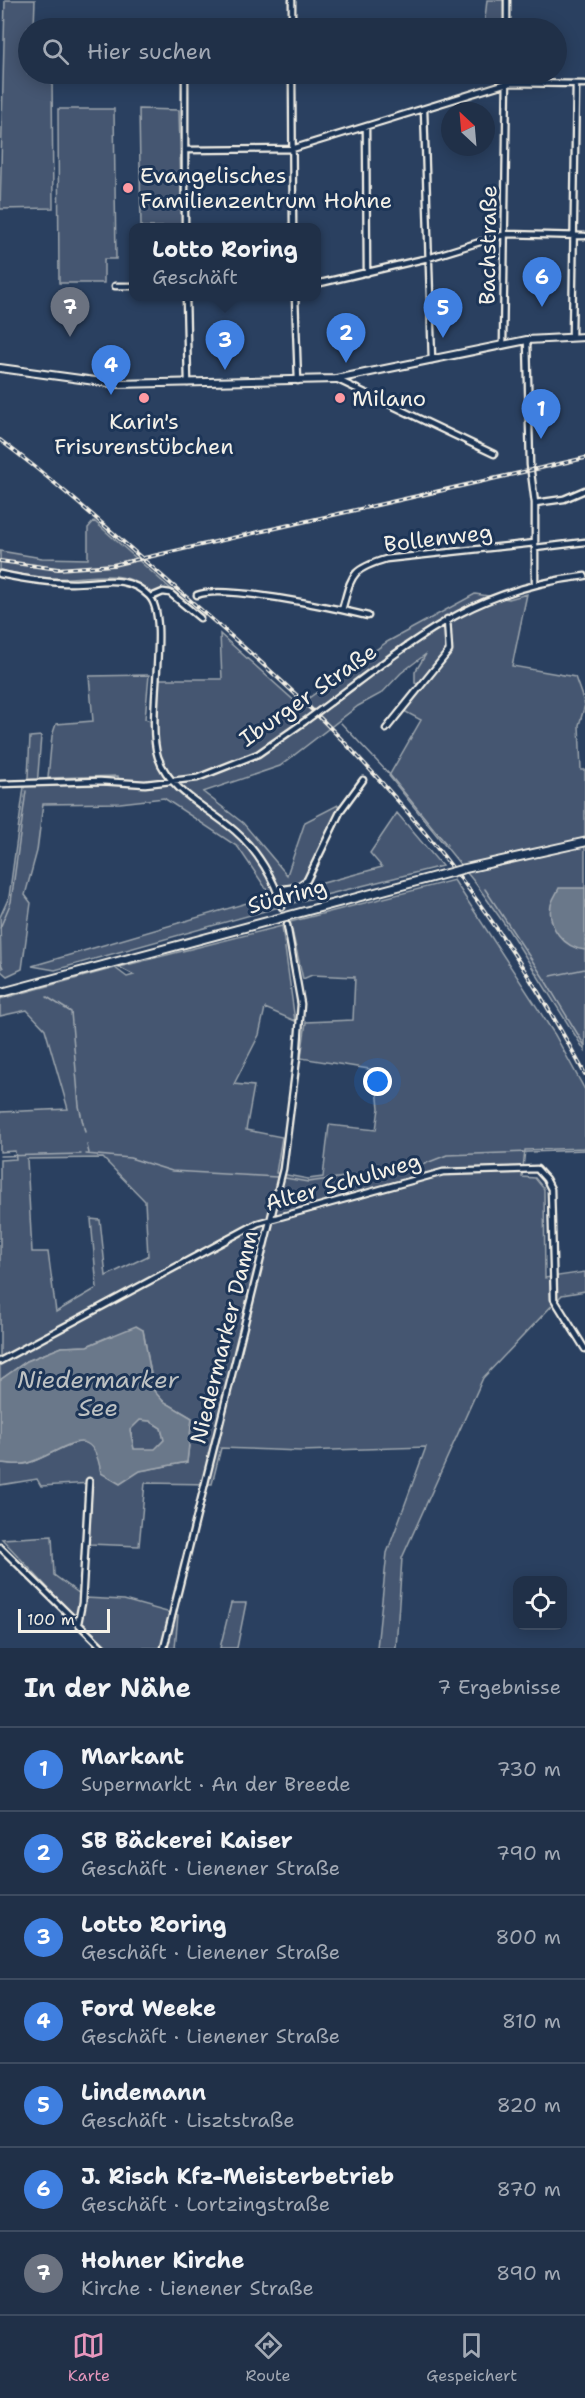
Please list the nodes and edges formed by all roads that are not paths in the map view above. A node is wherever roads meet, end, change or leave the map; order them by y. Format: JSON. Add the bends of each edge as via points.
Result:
{"nodes":[{"id":1,"x":292,"y":0,"type":"edge"},
{"id":2,"x":507,"y":0,"type":"edge"},
{"id":3,"x":292,"y":18,"type":"edge"},
{"id":4,"x":507,"y":18,"type":"edge"},
{"id":5,"x":185,"y":84,"type":"edge"},
{"id":6,"x":292,"y":84,"type":"edge"},
{"id":7,"x":507,"y":84,"type":"junction"},
{"id":8,"x":576,"y":84,"type":"junction"},
{"id":9,"x":585,"y":84,"type":"edge"},
{"id":10,"x":424,"y":110,"type":"junction"},
{"id":11,"x":366,"y":127,"type":"junction"},
{"id":12,"x":292,"y":149,"type":"junction"},
{"id":13,"x":185,"y":150,"type":"junction"},
{"id":14,"x":185,"y":223,"type":"edge"},
{"id":15,"x":294,"y":223,"type":"edge"},
{"id":16,"x":506,"y":234,"type":"junction"},
{"id":17,"x":574,"y":234,"type":"junction"},
{"id":18,"x":585,"y":236,"type":"edge"},
{"id":19,"x":428,"y":258,"type":"junction"},
{"id":20,"x":367,"y":273,"type":"junction"},
{"id":21,"x":321,"y":283,"type":"edge"},
{"id":22,"x":115,"y":286,"type":"dead end"},
{"id":23,"x":129,"y":286,"type":"edge"},
{"id":24,"x":186,"y":301,"type":"edge"},
{"id":25,"x":295,"y":301,"type":"edge"},
{"id":26,"x":572,"y":337,"type":"junction"},
{"id":27,"x":585,"y":337,"type":"edge"},
{"id":28,"x":527,"y":340,"type":"junction"},
{"id":29,"x":503,"y":345,"type":"junction"},
{"id":30,"x":432,"y":360,"type":"junction"},
{"id":31,"x":0,"y":368,"type":"edge"},
{"id":32,"x":336,"y":379,"type":"junction"},
{"id":33,"x":298,"y":381,"type":"junction"},
{"id":34,"x":188,"y":383,"type":"junction"},
{"id":35,"x":494,"y":454,"type":"dead end"},
{"id":36,"x":585,"y":490,"type":"edge"},
{"id":37,"x":535,"y":503,"type":"junction"},
{"id":38,"x":585,"y":542,"type":"edge"},
{"id":39,"x":535,"y":546,"type":"junction"},
{"id":40,"x":0,"y":574,"type":"edge"},
{"id":41,"x":585,"y":576,"type":"edge"},
{"id":42,"x":535,"y":583,"type":"junction"},
{"id":43,"x":197,"y":595,"type":"dead end"},
{"id":44,"x":151,"y":597,"type":"junction"},
{"id":45,"x":342,"y":610,"type":"junction"},
{"id":46,"x":368,"y":616,"type":"dead end"},
{"id":47,"x":200,"y":618,"type":"dead end"},
{"id":48,"x":447,"y":619,"type":"junction"},
{"id":49,"x":386,"y":729,"type":"dead end"},
{"id":50,"x":363,"y":780,"type":"dead end"},
{"id":51,"x":173,"y":782,"type":"junction"},
{"id":52,"x":0,"y":784,"type":"edge"},
{"id":53,"x":585,"y":842,"type":"edge"},
{"id":54,"x":278,"y":890,"type":"junction"},
{"id":55,"x":282,"y":907,"type":"dead end"},
{"id":56,"x":287,"y":925,"type":"dead end"},
{"id":57,"x":0,"y":993,"type":"edge"},
{"id":58,"x":270,"y":1219,"type":"junction"},
{"id":59,"x":585,"y":1349,"type":"edge"},
{"id":60,"x":0,"y":1361,"type":"edge"},
{"id":61,"x":89,"y":1481,"type":"dead end"},
{"id":62,"x":0,"y":1547,"type":"edge"},
{"id":63,"x":78,"y":1623,"type":"junction"},
{"id":64,"x":103,"y":1648,"type":"edge"},
{"id":65,"x":164,"y":1648,"type":"edge"}],
"edges":[{"from":1,"to":3,"type":"street"},
{"from":2,"to":4,"type":"street"},
{"from":5,"to":13,"type":"street"},
{"from":6,"to":12,"type":"street"},
{"from":7,"to":8,"type":"street"},
{"from":7,"to":10,"type":"street"},
{"from":7,"to":16,"type":"street","name":"Bachstraße"},
{"from":8,"to":9,"type":"street"},
{"from":8,"to":17,"type":"street"},
{"from":10,"to":11,"type":"street"},
{"from":10,"to":19,"type":"street"},
{"from":11,"to":12,"type":"street"},
{"from":11,"to":20,"type":"street"},
{"from":12,"to":13,"type":"street"},
{"from":12,"to":15,"type":"street"},
{"from":13,"to":14,"type":"street"},
{"from":16,"to":17,"type":"street"},
{"from":16,"to":19,"type":"street"},
{"from":16,"to":29,"type":"street","name":"Bachstraße"},
{"from":17,"to":18,"type":"street"},
{"from":17,"to":26,"type":"street"},
{"from":19,"to":20,"type":"street"},
{"from":19,"to":30,"type":"street"},
{"from":20,"to":21,"type":"street"},
{"from":22,"to":23,"type":"street"},
{"from":24,"to":34,"type":"street"},
{"from":25,"to":33,"type":"street"},
{"from":26,"to":27,"type":"street"},
{"from":26,"to":28,"type":"street"},
{"from":28,"to":29,"type":"street"},
{"from":28,"to":37,"type":"street","via":[[530,465]]},
{"from":29,"to":30,"type":"street"},
{"from":30,"to":32,"type":"street"},
{"from":31,"to":34,"type":"street","via":[[89,382]]},
{"from":32,"to":33,"type":"street"},
{"from":32,"to":35,"type":"street"},
{"from":33,"to":34,"type":"street"},
{"from":36,"to":37,"type":"street","via":[[564,499]]},
{"from":37,"to":39,"type":"street"},
{"from":38,"to":39,"type":"street","name":"Bollenweg"},
{"from":39,"to":42,"type":"street"},
{"from":39,"to":45,"type":"street","name":"Bollenweg","via":[[386,559],[364,566],[355,572]]},
{"from":40,"to":44,"type":"street","via":[[34,582],[116,580],[133,584]]},
{"from":41,"to":42,"type":"street","name":"Iburger Straße"},
{"from":42,"to":48,"type":"street","name":"Iburger Straße"},
{"from":43,"to":45,"type":"street","via":[[206,591],[227,593]]},
{"from":44,"to":47,"type":"street","via":[[170,593]]},
{"from":44,"to":51,"type":"street","via":[[158,617],[154,739],[158,757]]},
{"from":45,"to":46,"type":"street"},
{"from":48,"to":49,"type":"street","via":[[449,651]]},
{"from":48,"to":51,"type":"street","name":"Iburger Straße","bridge":true,"via":[[240,763]]},
{"from":50,"to":54,"type":"street","via":[[341,810],[307,880],[297,887]]},
{"from":51,"to":52,"type":"street","name":"Iburger Straße"},
{"from":51,"to":54,"type":"street","via":[[237,832]]},
{"from":53,"to":57,"type":"main road","name":"Südring","bridge":true,"via":[[463,869]]},
{"from":54,"to":55,"type":"street"},
{"from":56,"to":58,"type":"street","name":"Niedermarker Damm","via":[[301,1004],[283,1169]]},
{"from":58,"to":59,"type":"street","name":"Alter Schulweg","via":[[443,1172],[537,1169],[551,1189],[554,1299]]},
{"from":58,"to":60,"type":"street","name":"Alter Schulweg"},
{"from":58,"to":65,"type":"street","name":"Niedermarker Damm"},
{"from":61,"to":63,"type":"street"},
{"from":62,"to":63,"type":"street"},
{"from":63,"to":64,"type":"street"}]}
